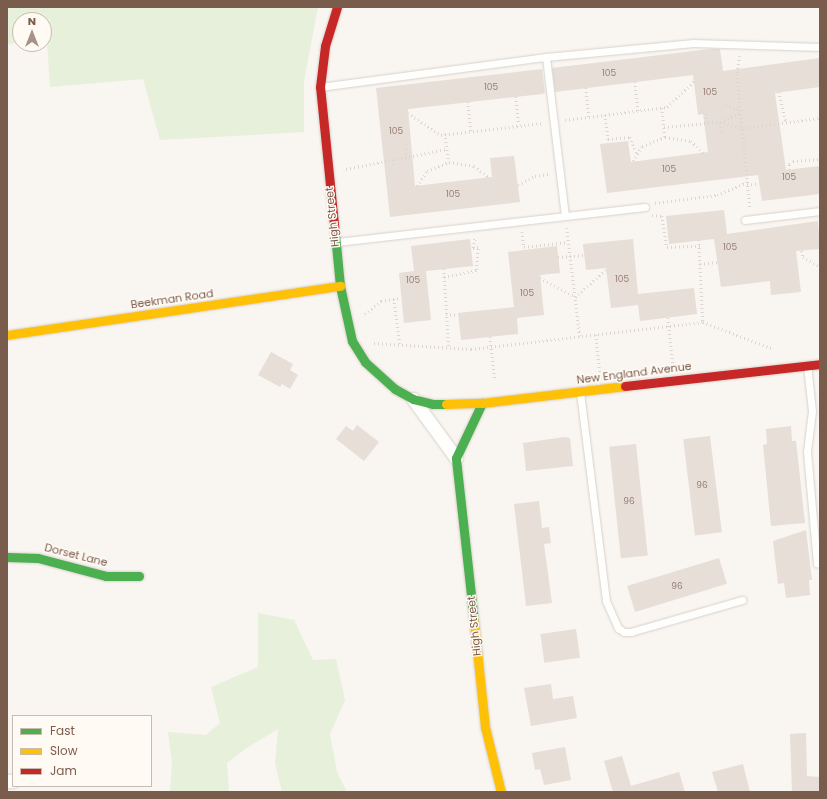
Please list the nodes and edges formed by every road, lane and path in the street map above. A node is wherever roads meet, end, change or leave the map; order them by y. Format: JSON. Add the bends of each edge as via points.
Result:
{"nodes":[{"id":1,"x":337,"y":7,"type":"edge"},
{"id":2,"x":741,"y":43,"type":"junction"},
{"id":3,"x":820,"y":47,"type":"edge"},
{"id":4,"x":546,"y":57,"type":"junction"},
{"id":5,"x":635,"y":82,"type":"dead end"},
{"id":6,"x":320,"y":87,"type":"junction"},
{"id":7,"x":586,"y":88,"type":"dead end"},
{"id":8,"x":780,"y":92,"type":"dead end"},
{"id":9,"x":516,"y":97,"type":"dead end"},
{"id":10,"x":468,"y":102,"type":"dead end"},
{"id":11,"x":726,"y":104,"type":"dead end"},
{"id":12,"x":662,"y":108,"type":"dead end"},
{"id":13,"x":740,"y":108,"type":"junction"},
{"id":14,"x":638,"y":111,"type":"dead end"},
{"id":15,"x":740,"y":113,"type":"junction"},
{"id":16,"x":706,"y":114,"type":"dead end"},
{"id":17,"x":605,"y":115,"type":"dead end"},
{"id":18,"x":589,"y":117,"type":"dead end"},
{"id":19,"x":820,"y":118,"type":"edge"},
{"id":20,"x":720,"y":122,"type":"junction"},
{"id":21,"x":786,"y":122,"type":"junction"},
{"id":22,"x":707,"y":123,"type":"junction"},
{"id":23,"x":520,"y":125,"type":"dead end"},
{"id":24,"x":664,"y":127,"type":"junction"},
{"id":25,"x":742,"y":128,"type":"junction"},
{"id":26,"x":471,"y":131,"type":"dead end"},
{"id":27,"x":721,"y":132,"type":"dead end"},
{"id":28,"x":445,"y":134,"type":"dead end"},
{"id":29,"x":665,"y":137,"type":"junction"},
{"id":30,"x":608,"y":139,"type":"junction"},
{"id":31,"x":609,"y":143,"type":"dead end"},
{"id":32,"x":406,"y":149,"type":"dead end"},
{"id":33,"x":447,"y":149,"type":"junction"},
{"id":34,"x":636,"y":153,"type":"junction"},
{"id":35,"x":703,"y":153,"type":"dead end"},
{"id":36,"x":407,"y":157,"type":"junction"},
{"id":37,"x":820,"y":159,"type":"edge"},
{"id":38,"x":393,"y":160,"type":"junction"},
{"id":39,"x":633,"y":161,"type":"dead end"},
{"id":40,"x":449,"y":162,"type":"junction"},
{"id":41,"x":394,"y":167,"type":"dead end"},
{"id":42,"x":339,"y":170,"type":"dead end"},
{"id":43,"x":789,"y":170,"type":"dead end"},
{"id":44,"x":560,"y":172,"type":"junction"},
{"id":45,"x":488,"y":177,"type":"dead end"},
{"id":46,"x":747,"y":183,"type":"junction"},
{"id":47,"x":759,"y":183,"type":"dead end"},
{"id":48,"x":518,"y":184,"type":"dead end"},
{"id":49,"x":417,"y":186,"type":"dead end"},
{"id":50,"x":645,"y":207,"type":"junction"},
{"id":51,"x":820,"y":212,"type":"edge"},
{"id":52,"x":565,"y":216,"type":"junction"},
{"id":53,"x":748,"y":219,"type":"joint"},
{"id":54,"x":521,"y":221,"type":"junction"},
{"id":55,"x":699,"y":240,"type":"dead end"},
{"id":56,"x":335,"y":242,"type":"junction"},
{"id":57,"x":568,"y":242,"type":"junction"},
{"id":58,"x":700,"y":246,"type":"junction"},
{"id":59,"x":471,"y":248,"type":"dead end"},
{"id":60,"x":802,"y":251,"type":"dead end"},
{"id":61,"x":585,"y":254,"type":"dead end"},
{"id":62,"x":570,"y":256,"type":"junction"},
{"id":63,"x":558,"y":257,"type":"dead end"},
{"id":64,"x":717,"y":262,"type":"dead end"},
{"id":65,"x":700,"y":264,"type":"junction"},
{"id":66,"x":820,"y":266,"type":"edge"},
{"id":67,"x":444,"y":269,"type":"dead end"},
{"id":68,"x":606,"y":270,"type":"dead end"},
{"id":69,"x":444,"y":277,"type":"junction"},
{"id":70,"x":540,"y":278,"type":"dead end"},
{"id":71,"x":340,"y":286,"type":"junction"},
{"id":72,"x":575,"y":297,"type":"junction"},
{"id":73,"x":400,"y":298,"type":"dead end"},
{"id":74,"x":394,"y":299,"type":"junction"},
{"id":75,"x":446,"y":314,"type":"junction"},
{"id":76,"x":458,"y":315,"type":"dead end"},
{"id":77,"x":359,"y":316,"type":"dead end"},
{"id":78,"x":668,"y":318,"type":"dead end"},
{"id":79,"x":703,"y":322,"type":"junction"},
{"id":80,"x":669,"y":326,"type":"junction"},
{"id":81,"x":596,"y":335,"type":"junction"},
{"id":82,"x":7,"y":336,"type":"edge"},
{"id":83,"x":490,"y":337,"type":"dead end"},
{"id":84,"x":580,"y":337,"type":"junction"},
{"id":85,"x":370,"y":342,"type":"dead end"},
{"id":86,"x":400,"y":344,"type":"junction"},
{"id":87,"x":491,"y":347,"type":"junction"},
{"id":88,"x":449,"y":348,"type":"junction"},
{"id":89,"x":771,"y":348,"type":"dead end"},
{"id":90,"x":820,"y":364,"type":"edge"},
{"id":91,"x":807,"y":365,"type":"junction"},
{"id":92,"x":495,"y":380,"type":"dead end"},
{"id":93,"x":674,"y":381,"type":"junction"},
{"id":94,"x":602,"y":389,"type":"junction"},
{"id":95,"x":580,"y":392,"type":"junction"},
{"id":96,"x":413,"y":399,"type":"junction"},
{"id":97,"x":482,"y":403,"type":"junction"},
{"id":98,"x":450,"y":405,"type":"joint"},
{"id":99,"x":456,"y":458,"type":"junction"},
{"id":100,"x":7,"y":557,"type":"edge"},
{"id":101,"x":817,"y":564,"type":"dead end"},
{"id":102,"x":139,"y":576,"type":"dead end"},
{"id":103,"x":742,"y":600,"type":"dead end"},
{"id":104,"x":501,"y":792,"type":"edge"}],
"edges":[{"from":1,"to":6,"type":"street","name":"High Street","via":[[325,46]]},
{"from":2,"to":3,"type":"lane"},
{"from":2,"to":4,"type":"lane","via":[[693,42]]},
{"from":2,"to":13,"type":"path","via":[[737,74]]},
{"from":4,"to":6,"type":"lane"},
{"from":4,"to":44,"type":"lane"},
{"from":5,"to":14,"type":"path"},
{"from":6,"to":56,"type":"street","name":"High Street"},
{"from":7,"to":18,"type":"path"},
{"from":8,"to":21,"type":"path"},
{"from":9,"to":23,"type":"path"},
{"from":10,"to":26,"type":"path"},
{"from":11,"to":13,"type":"path"},
{"from":12,"to":24,"type":"path"},
{"from":13,"to":15,"type":"path"},
{"from":15,"to":20,"type":"path"},
{"from":15,"to":25,"type":"path"},
{"from":16,"to":22,"type":"path"},
{"from":17,"to":30,"type":"path"},
{"from":19,"to":21,"type":"path"},
{"from":20,"to":22,"type":"path"},
{"from":20,"to":25,"type":"path"},
{"from":20,"to":27,"type":"path"},
{"from":21,"to":25,"type":"path"},
{"from":22,"to":24,"type":"path"},
{"from":24,"to":29,"type":"path"},
{"from":25,"to":46,"type":"path"},
{"from":28,"to":33,"type":"path"},
{"from":29,"to":34,"type":"path","via":[[652,140]]},
{"from":29,"to":35,"type":"path","via":[[691,141]]},
{"from":30,"to":31,"type":"path"},
{"from":30,"to":34,"type":"path","via":[[630,137]]},
{"from":32,"to":36,"type":"path"},
{"from":33,"to":36,"type":"path"},
{"from":33,"to":40,"type":"path"},
{"from":34,"to":39,"type":"path"},
{"from":36,"to":38,"type":"path"},
{"from":37,"to":43,"type":"path","via":[[793,161],[789,164]]},
{"from":38,"to":41,"type":"path"},
{"from":38,"to":42,"type":"path"},
{"from":40,"to":45,"type":"path","via":[[474,166]]},
{"from":40,"to":49,"type":"path","via":[[427,171]]},
{"from":44,"to":48,"type":"path","via":[[535,176]]},
{"from":44,"to":52,"type":"lane"},
{"from":46,"to":47,"type":"path"},
{"from":46,"to":50,"type":"path","via":[[717,195],[655,203]]},
{"from":46,"to":53,"type":"path"},
{"from":50,"to":52,"type":"lane"},
{"from":50,"to":58,"type":"path","via":[[654,217],[662,216],[667,247]]},
{"from":51,"to":53,"type":"lane"},
{"from":52,"to":54,"type":"lane"},
{"from":52,"to":57,"type":"path"},
{"from":54,"to":56,"type":"lane"},
{"from":54,"to":57,"type":"path","via":[[524,247]]},
{"from":55,"to":58,"type":"path"},
{"from":56,"to":71,"type":"street","name":"High Street"},
{"from":57,"to":62,"type":"path"},
{"from":58,"to":65,"type":"path"},
{"from":59,"to":69,"type":"path","via":[[478,247],[476,270]]},
{"from":60,"to":66,"type":"path","via":[[803,257]]},
{"from":61,"to":62,"type":"path"},
{"from":62,"to":63,"type":"path"},
{"from":62,"to":72,"type":"path"},
{"from":64,"to":65,"type":"path"},
{"from":65,"to":79,"type":"path"},
{"from":67,"to":69,"type":"path"},
{"from":68,"to":72,"type":"path"},
{"from":69,"to":75,"type":"path"},
{"from":70,"to":72,"type":"path"},
{"from":71,"to":82,"type":"street","name":"Beekman Road"},
{"from":71,"to":96,"type":"street","name":"High Street","via":[[352,341],[365,362],[379,377]]},
{"from":72,"to":84,"type":"path"},
{"from":73,"to":74,"type":"path"},
{"from":74,"to":77,"type":"path","via":[[381,301]]},
{"from":74,"to":86,"type":"path"},
{"from":75,"to":76,"type":"path"},
{"from":75,"to":88,"type":"path"},
{"from":78,"to":80,"type":"path"},
{"from":79,"to":80,"type":"path"},
{"from":79,"to":89,"type":"path"},
{"from":80,"to":81,"type":"path"},
{"from":80,"to":93,"type":"path"},
{"from":81,"to":84,"type":"path"},
{"from":81,"to":94,"type":"path"},
{"from":83,"to":87,"type":"path"},
{"from":84,"to":87,"type":"path"},
{"from":85,"to":86,"type":"path"},
{"from":86,"to":88,"type":"path"},
{"from":87,"to":88,"type":"path"},
{"from":87,"to":92,"type":"path"},
{"from":90,"to":91,"type":"street","name":"New England Avenue"},
{"from":91,"to":93,"type":"street","name":"New England Avenue"},
{"from":91,"to":101,"type":"lane","via":[[812,411],[807,452]]},
{"from":93,"to":94,"type":"street","name":"New England Avenue"},
{"from":94,"to":95,"type":"street","name":"New England Avenue"},
{"from":95,"to":97,"type":"street","name":"New England Avenue"},
{"from":95,"to":103,"type":"lane","via":[[606,601],[618,628],[624,632],[631,632]]},
{"from":96,"to":98,"type":"street","name":"High Street"},
{"from":96,"to":99,"type":"street","name":"High Street"},
{"from":97,"to":98,"type":"street","name":"New England Avenue"},
{"from":97,"to":99,"type":"street"},
{"from":99,"to":104,"type":"street","name":"High Street","via":[[485,727]]},
{"from":100,"to":102,"type":"street","name":"Dorset Lane","via":[[38,558],[106,576]]}]}
